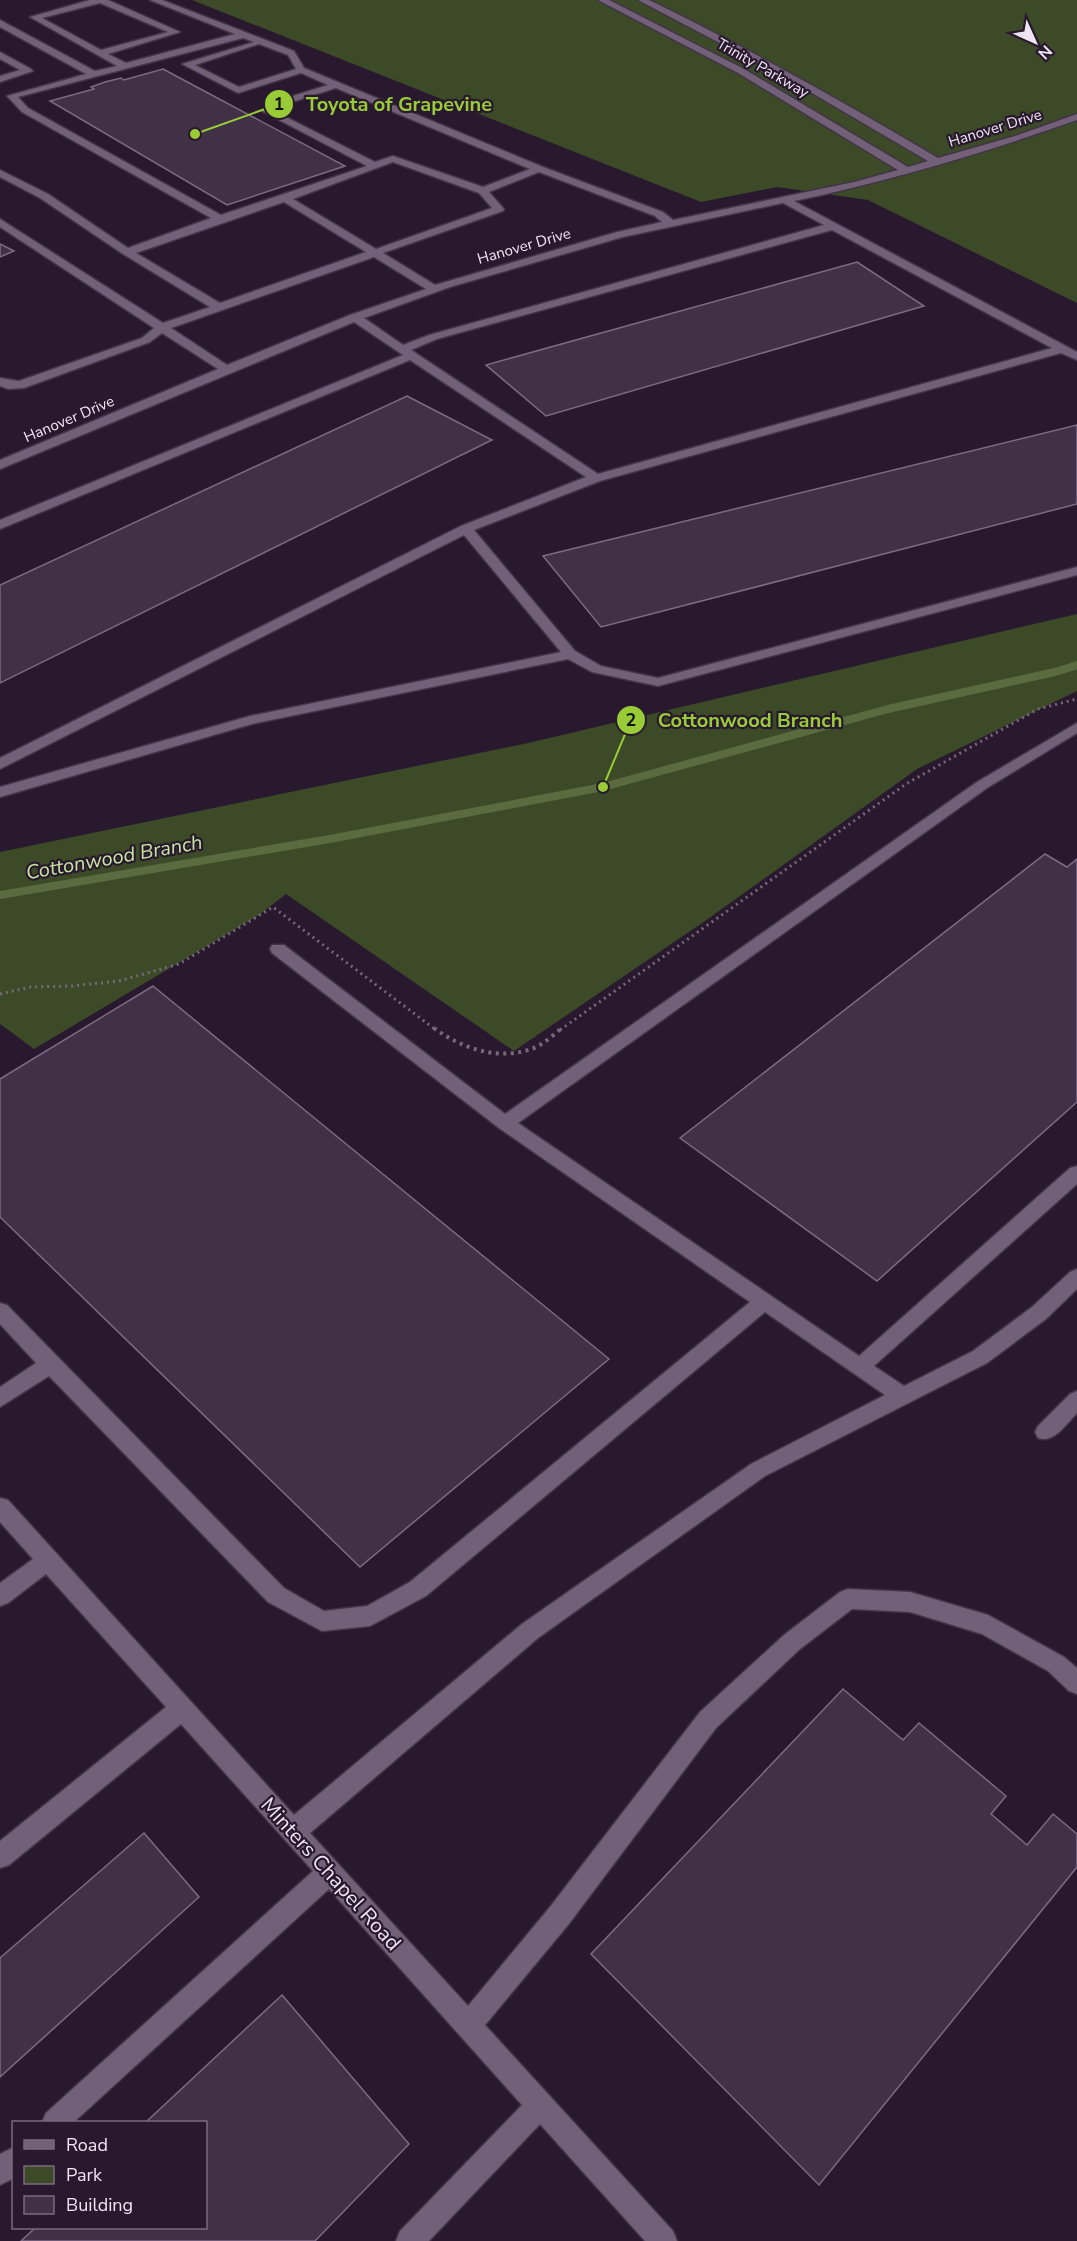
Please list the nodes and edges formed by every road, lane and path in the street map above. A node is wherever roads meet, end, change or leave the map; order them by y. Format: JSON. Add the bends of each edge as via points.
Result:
{"nodes":[{"id":1,"x":101,"y":0,"type":"edge"},
{"id":2,"x":154,"y":0,"type":"edge"},
{"id":3,"x":602,"y":0,"type":"edge"},
{"id":4,"x":642,"y":0,"type":"edge"},
{"id":5,"x":0,"y":23,"type":"edge"},
{"id":6,"x":243,"y":34,"type":"junction"},
{"id":7,"x":261,"y":42,"type":"junction"},
{"id":8,"x":100,"y":53,"type":"junction"},
{"id":9,"x":0,"y":55,"type":"edge"},
{"id":10,"x":124,"y":66,"type":"junction"},
{"id":11,"x":300,"y":70,"type":"junction"},
{"id":12,"x":93,"y":74,"type":"junction"},
{"id":13,"x":0,"y":79,"type":"edge"},
{"id":14,"x":336,"y":85,"type":"junction"},
{"id":15,"x":12,"y":96,"type":"junction"},
{"id":16,"x":0,"y":99,"type":"edge"},
{"id":17,"x":1077,"y":117,"type":"edge"},
{"id":18,"x":937,"y":162,"type":"junction"},
{"id":19,"x":375,"y":166,"type":"junction"},
{"id":20,"x":539,"y":169,"type":"junction"},
{"id":21,"x":906,"y":170,"type":"junction"},
{"id":22,"x":0,"y":173,"type":"edge"},
{"id":23,"x":483,"y":190,"type":"junction"},
{"id":24,"x":285,"y":198,"type":"junction"},
{"id":25,"x":786,"y":201,"type":"junction"},
{"id":26,"x":220,"y":219,"type":"junction"},
{"id":27,"x":0,"y":222,"type":"edge"},
{"id":28,"x":671,"y":224,"type":"junction"},
{"id":29,"x":833,"y":226,"type":"junction"},
{"id":30,"x":127,"y":252,"type":"junction"},
{"id":31,"x":375,"y":252,"type":"junction"},
{"id":32,"x":434,"y":289,"type":"junction"},
{"id":33,"x":218,"y":307,"type":"junction"},
{"id":34,"x":354,"y":317,"type":"junction"},
{"id":35,"x":160,"y":328,"type":"junction"},
{"id":36,"x":1062,"y":349,"type":"junction"},
{"id":37,"x":407,"y":352,"type":"junction"},
{"id":38,"x":1077,"y":357,"type":"edge"},
{"id":39,"x":225,"y":369,"type":"junction"},
{"id":40,"x":0,"y":382,"type":"edge"},
{"id":41,"x":0,"y":465,"type":"edge"},
{"id":42,"x":596,"y":478,"type":"junction"},
{"id":43,"x":0,"y":525,"type":"edge"},
{"id":44,"x":466,"y":529,"type":"junction"},
{"id":45,"x":1077,"y":571,"type":"edge"},
{"id":46,"x":570,"y":654,"type":"junction"},
{"id":47,"x":1077,"y":699,"type":"edge"},
{"id":48,"x":1077,"y":727,"type":"edge"},
{"id":49,"x":0,"y":764,"type":"edge"},
{"id":50,"x":0,"y":792,"type":"edge"},
{"id":51,"x":278,"y":949,"type":"dead end"},
{"id":52,"x":0,"y":994,"type":"edge"},
{"id":53,"x":505,"y":1123,"type":"junction"},
{"id":54,"x":1077,"y":1173,"type":"edge"},
{"id":55,"x":1077,"y":1277,"type":"edge"},
{"id":56,"x":764,"y":1301,"type":"junction"},
{"id":57,"x":0,"y":1311,"type":"edge"},
{"id":58,"x":50,"y":1364,"type":"junction"},
{"id":59,"x":860,"y":1367,"type":"junction"},
{"id":60,"x":902,"y":1396,"type":"junction"},
{"id":61,"x":0,"y":1398,"type":"edge"},
{"id":62,"x":1077,"y":1400,"type":"edge"},
{"id":63,"x":1045,"y":1432,"type":"dead end"},
{"id":64,"x":0,"y":1508,"type":"edge"},
{"id":65,"x":48,"y":1560,"type":"junction"},
{"id":66,"x":0,"y":1596,"type":"edge"},
{"id":67,"x":1077,"y":1683,"type":"edge"},
{"id":68,"x":182,"y":1709,"type":"junction"},
{"id":69,"x":293,"y":1832,"type":"junction"},
{"id":70,"x":0,"y":1856,"type":"edge"},
{"id":71,"x":329,"y":1872,"type":"junction"},
{"id":72,"x":468,"y":2025,"type":"junction"},
{"id":73,"x":540,"y":2105,"type":"junction"},
{"id":74,"x":56,"y":2121,"type":"edge"},
{"id":75,"x":12,"y":2162,"type":"edge"},
{"id":76,"x":0,"y":2172,"type":"edge"},
{"id":77,"x":410,"y":2241,"type":"edge"},
{"id":78,"x":663,"y":2241,"type":"edge"}],
"edges":[{"from":1,"to":8,"type":"street","via":[[34,17]]},
{"from":1,"to":8,"type":"street","via":[[176,32]]},
{"from":2,"to":6,"type":"street"},
{"from":3,"to":21,"type":"street","name":"Trinity Parkway","via":[[741,71]]},
{"from":4,"to":18,"type":"street","name":"Trinity Parkway","via":[[798,79]]},
{"from":5,"to":12,"type":"street"},
{"from":6,"to":7,"type":"street"},
{"from":6,"to":10,"type":"street"},
{"from":7,"to":11,"type":"street","via":[[291,53]]},
{"from":7,"to":11,"type":"street","via":[[187,64],[238,90]]},
{"from":8,"to":10,"type":"street"},
{"from":9,"to":13,"type":"street","via":[[28,71]]},
{"from":10,"to":12,"type":"street"},
{"from":11,"to":14,"type":"street"},
{"from":12,"to":15,"type":"street"},
{"from":14,"to":19,"type":"street","via":[[267,111]]},
{"from":14,"to":20,"type":"street"},
{"from":15,"to":16,"type":"street"},
{"from":15,"to":26,"type":"street","via":[[25,110]]},
{"from":17,"to":18,"type":"street","name":"Hanover Drive"},
{"from":18,"to":21,"type":"street","name":"Hanover Drive"},
{"from":19,"to":23,"type":"street","via":[[393,159]]},
{"from":19,"to":24,"type":"street"},
{"from":20,"to":23,"type":"street"},
{"from":20,"to":28,"type":"street","via":[[659,214]]},
{"from":21,"to":25,"type":"street","name":"Hanover Drive"},
{"from":22,"to":30,"type":"street","via":[[44,196]]},
{"from":23,"to":31,"type":"street","via":[[499,209]]},
{"from":24,"to":26,"type":"street"},
{"from":24,"to":31,"type":"street"},
{"from":25,"to":28,"type":"street","name":"Hanover Drive"},
{"from":25,"to":29,"type":"street"},
{"from":26,"to":30,"type":"street"},
{"from":27,"to":35,"type":"street"},
{"from":28,"to":32,"type":"street","name":"Hanover Drive","via":[[555,252]]},
{"from":29,"to":36,"type":"street"},
{"from":29,"to":37,"type":"street","via":[[433,337]]},
{"from":30,"to":33,"type":"street"},
{"from":31,"to":32,"type":"street"},
{"from":31,"to":33,"type":"street"},
{"from":32,"to":34,"type":"street","name":"Hanover Drive"},
{"from":33,"to":35,"type":"street"},
{"from":34,"to":37,"type":"street"},
{"from":34,"to":39,"type":"street","name":"Hanover Drive"},
{"from":35,"to":39,"type":"street"},
{"from":35,"to":40,"type":"street","via":[[146,340],[20,385]]},
{"from":36,"to":38,"type":"street"},
{"from":36,"to":42,"type":"street"},
{"from":37,"to":42,"type":"street"},
{"from":37,"to":43,"type":"street"},
{"from":39,"to":41,"type":"street","name":"Hanover Drive"},
{"from":42,"to":44,"type":"street"},
{"from":44,"to":46,"type":"street"},
{"from":44,"to":49,"type":"street"},
{"from":45,"to":46,"type":"street","via":[[658,682],[597,669]]},
{"from":46,"to":50,"type":"street","via":[[250,720]]},
{"from":47,"to":52,"type":"path","via":[[1038,709],[906,784],[533,1049],[508,1055],[479,1053],[450,1040],[273,907],[179,964],[119,981],[30,987]]},
{"from":48,"to":53,"type":"street","via":[[981,785]]},
{"from":51,"to":53,"type":"street"},
{"from":53,"to":56,"type":"street"},
{"from":54,"to":59,"type":"street"},
{"from":55,"to":60,"type":"street","via":[[1040,1313],[980,1357]]},
{"from":56,"to":58,"type":"street","via":[[418,1589],[370,1616],[322,1621],[276,1595]]},
{"from":56,"to":59,"type":"street"},
{"from":57,"to":58,"type":"street"},
{"from":58,"to":61,"type":"street"},
{"from":59,"to":60,"type":"street"},
{"from":60,"to":69,"type":"street","via":[[758,1470],[530,1631]]},
{"from":62,"to":63,"type":"street"},
{"from":64,"to":65,"type":"street","name":"Minters Chapel Road"},
{"from":65,"to":66,"type":"street"},
{"from":65,"to":68,"type":"street","name":"Minters Chapel Road"},
{"from":67,"to":72,"type":"street","via":[[1056,1665],[988,1625],[910,1602],[848,1599],[792,1642],[708,1720],[559,1916]]},
{"from":68,"to":69,"type":"street","name":"Minters Chapel Road"},
{"from":68,"to":70,"type":"street"},
{"from":69,"to":71,"type":"street","name":"Minters Chapel Road"},
{"from":71,"to":72,"type":"street","name":"Minters Chapel Road"},
{"from":71,"to":74,"type":"street"},
{"from":72,"to":73,"type":"street","name":"Minters Chapel Road"},
{"from":73,"to":77,"type":"street"},
{"from":73,"to":78,"type":"street","name":"Minters Chapel Road"},
{"from":75,"to":76,"type":"street"}]}
